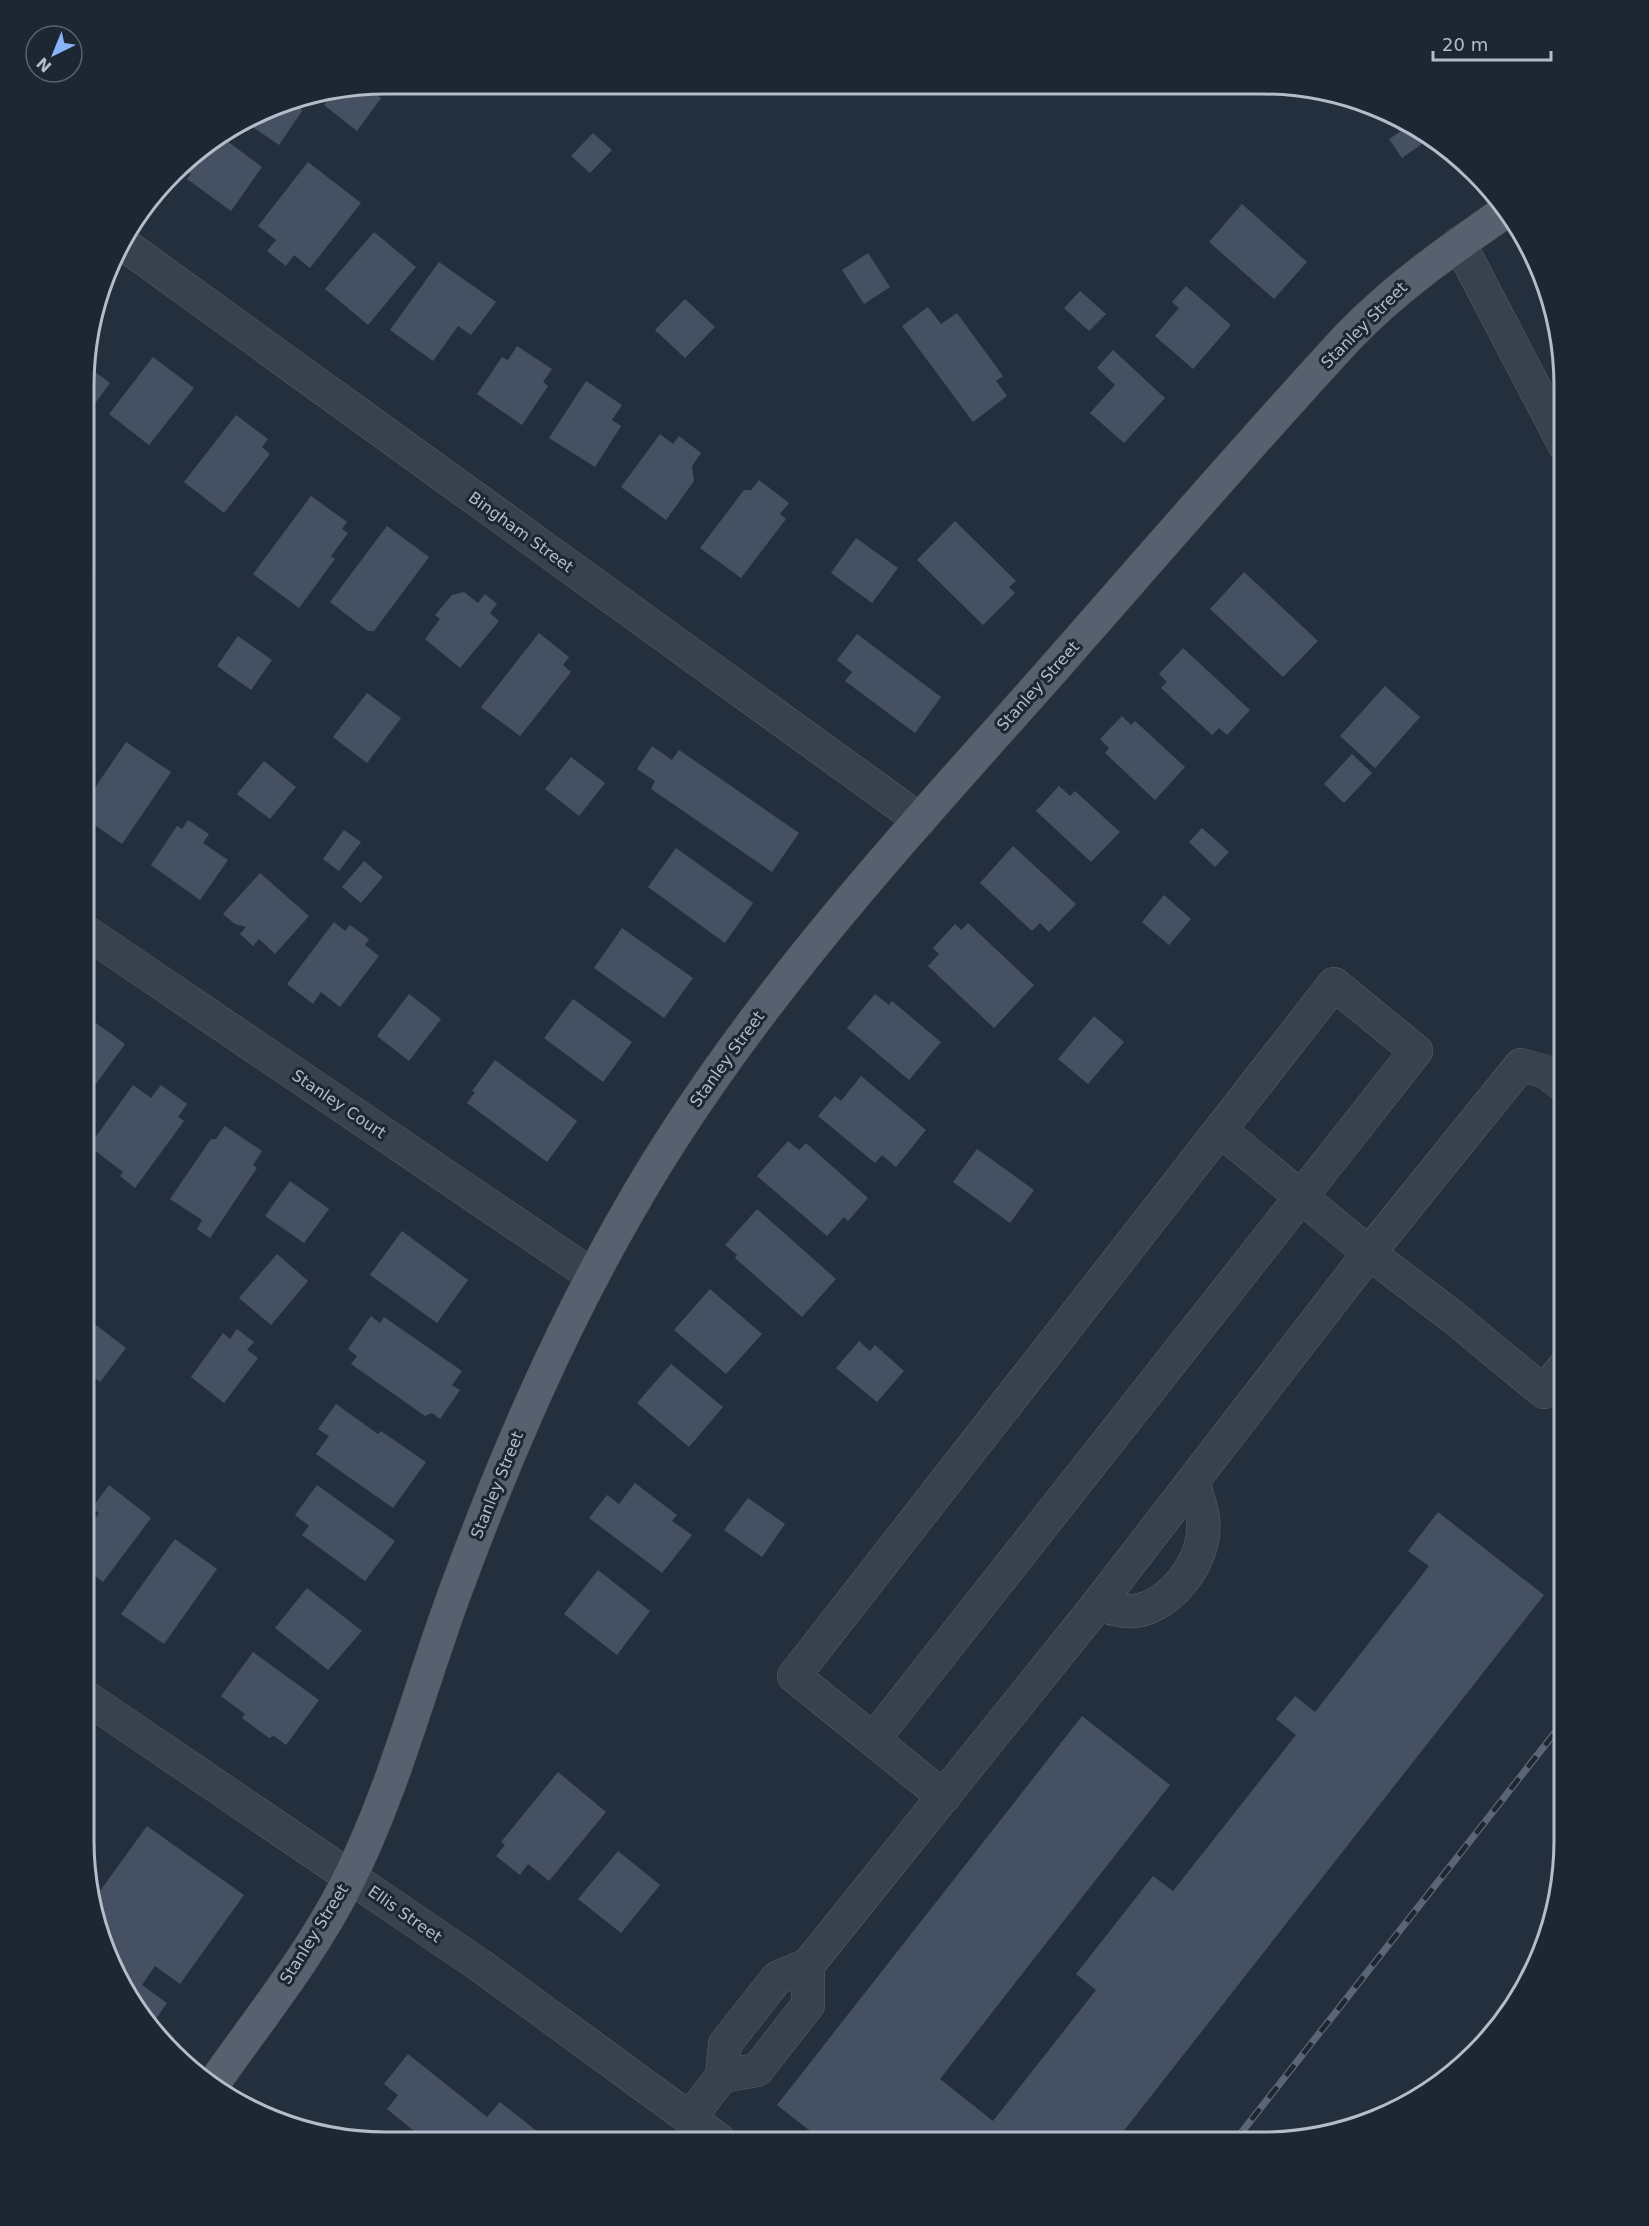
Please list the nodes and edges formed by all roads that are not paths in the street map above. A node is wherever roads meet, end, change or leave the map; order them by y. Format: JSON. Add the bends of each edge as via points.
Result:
{"nodes":[{"id":1,"x":1499,"y":216,"type":"edge"},
{"id":2,"x":1459,"y":243,"type":"junction"},
{"id":3,"x":130,"y":248,"type":"edge"},
{"id":4,"x":1554,"y":425,"type":"edge"},
{"id":5,"x":920,"y":820,"type":"junction"},
{"id":6,"x":94,"y":937,"type":"edge"},
{"id":7,"x":1554,"y":1078,"type":"edge"},
{"id":8,"x":1220,"y":1130,"type":"junction"},
{"id":9,"x":1301,"y":1197,"type":"junction"},
{"id":10,"x":1369,"y":1253,"type":"junction"},
{"id":11,"x":593,"y":1276,"type":"junction"},
{"id":12,"x":1554,"y":1379,"type":"edge"},
{"id":13,"x":1193,"y":1482,"type":"junction"},
{"id":14,"x":1098,"y":1604,"type":"junction"},
{"id":15,"x":94,"y":1703,"type":"edge"},
{"id":16,"x":873,"y":1740,"type":"junction"},
{"id":17,"x":944,"y":1797,"type":"junction"},
{"id":18,"x":350,"y":1876,"type":"junction"},
{"id":19,"x":218,"y":2078,"type":"edge"},
{"id":20,"x":689,"y":2119,"type":"junction"},
{"id":21,"x":708,"y":2132,"type":"edge"}],
"edges":[{"from":1,"to":2,"type":"main road","name":"Stanley Street"},
{"from":2,"to":4,"type":"street"},
{"from":2,"to":5,"type":"main road","name":"Stanley Street","via":[[1394,292],[1348,337]]},
{"from":3,"to":5,"type":"street","name":"Bingham Street"},
{"from":5,"to":11,"type":"main road","name":"Stanley Street","via":[[739,1039],[667,1147]]},
{"from":6,"to":11,"type":"street","name":"Stanley Court"},
{"from":7,"to":10,"type":"street","via":[[1521,1065]]},
{"from":8,"to":9,"type":"street"},
{"from":8,"to":9,"type":"street","via":[[1334,984],[1416,1051]]},
{"from":8,"to":16,"type":"street","via":[[794,1676]]},
{"from":9,"to":10,"type":"street"},
{"from":9,"to":16,"type":"street"},
{"from":10,"to":12,"type":"street","via":[[1544,1392]]},
{"from":10,"to":13,"type":"street"},
{"from":11,"to":18,"type":"main road","name":"Stanley Street","via":[[527,1409],[496,1483],[381,1803]]},
{"from":13,"to":14,"type":"street"},
{"from":13,"to":14,"type":"street","via":[[1203,1519],[1201,1541],[1187,1575],[1155,1605],[1119,1611]]},
{"from":14,"to":17,"type":"street"},
{"from":15,"to":18,"type":"street","name":"Ellis Street"},
{"from":16,"to":17,"type":"street"},
{"from":17,"to":20,"type":"street","via":[[808,1965],[777,1978],[725,2044],[722,2076]]},
{"from":18,"to":19,"type":"main road","name":"Stanley Street","via":[[307,1949]]},
{"from":18,"to":20,"type":"street","name":"Ellis Street","via":[[540,2008]]},
{"from":20,"to":21,"type":"street","name":"Ellis Street"}]}
